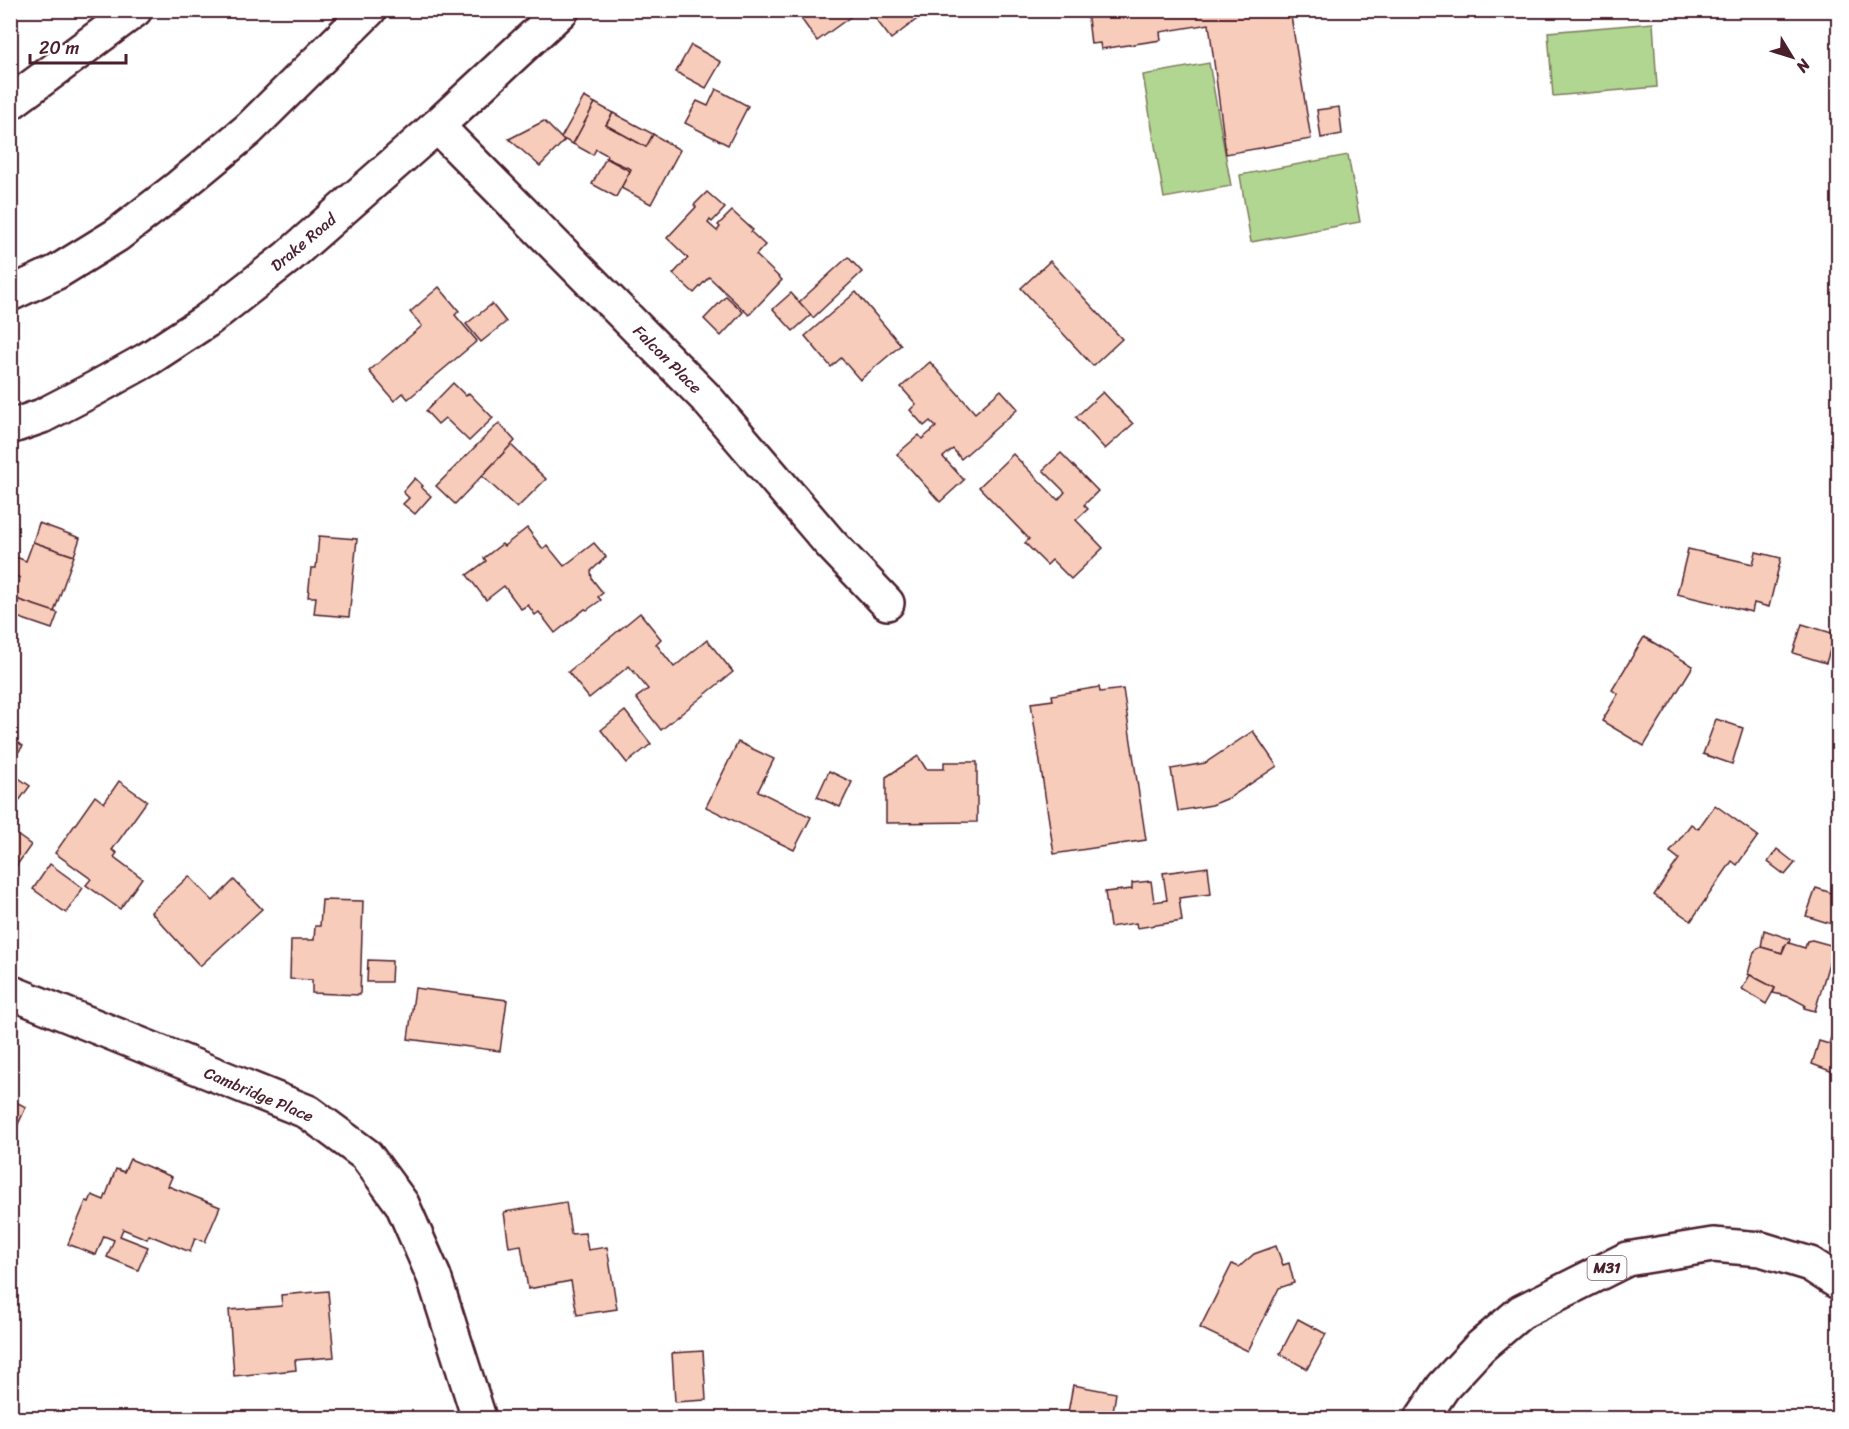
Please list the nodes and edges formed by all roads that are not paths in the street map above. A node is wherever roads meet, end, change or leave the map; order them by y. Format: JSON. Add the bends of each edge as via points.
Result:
{"nodes":[{"id":1,"x":135,"y":10,"type":"edge"},
{"id":2,"x":369,"y":10,"type":"edge"},
{"id":3,"x":562,"y":10,"type":"edge"},
{"id":4,"x":10,"y":103,"type":"edge"},
{"id":5,"x":437,"y":126,"type":"junction"},
{"id":6,"x":10,"y":294,"type":"edge"},
{"id":7,"x":10,"y":427,"type":"edge"},
{"id":8,"x":887,"y":603,"type":"dead end"},
{"id":9,"x":10,"y":992,"type":"edge"},
{"id":10,"x":1839,"y":1282,"type":"edge"},
{"id":11,"x":479,"y":1419,"type":"edge"},
{"id":12,"x":1422,"y":1419,"type":"edge"}],
"edges":[{"from":1,"to":4,"type":"main road"},
{"from":2,"to":6,"type":"main road","via":[[248,130],[179,187],[117,235],[57,272]]},
{"from":3,"to":5,"type":"main road","name":"Drake Road"},
{"from":5,"to":7,"type":"main road","name":"Drake Road","via":[[288,257],[207,321],[94,389],[42,416]]},
{"from":5,"to":8,"type":"main road","name":"Falcon Place","via":[[706,398],[829,542]]},
{"from":9,"to":11,"type":"main road","name":"Cambridge Place","via":[[308,1112],[366,1155],[402,1204],[434,1277]]},
{"from":10,"to":12,"type":"main road","number":"M31","via":[[1810,1264],[1761,1249],[1713,1245],[1627,1258],[1521,1312],[1480,1347],[1443,1387]]}]}
